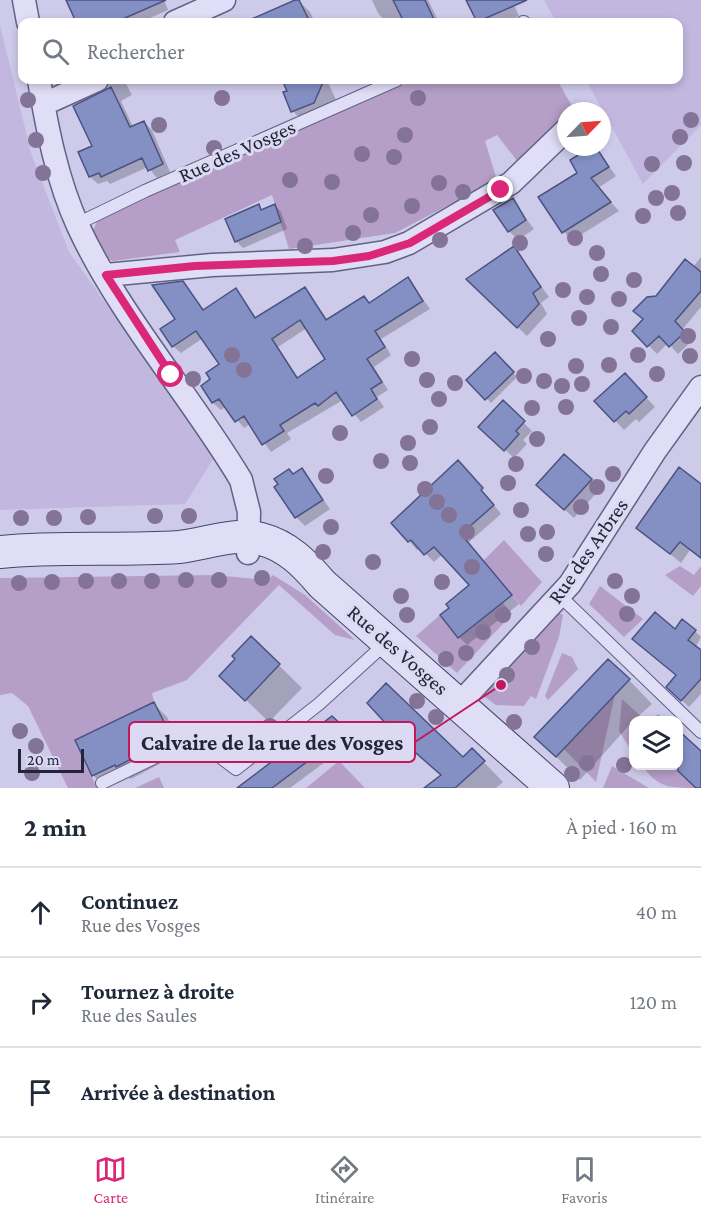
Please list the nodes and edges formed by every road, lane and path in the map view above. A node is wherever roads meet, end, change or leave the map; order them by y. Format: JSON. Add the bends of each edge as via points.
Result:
{"nodes":[{"id":1,"x":24,"y":0,"type":"edge"},
{"id":2,"x":224,"y":0,"type":"edge"},
{"id":3,"x":27,"y":18,"type":"edge"},
{"id":4,"x":184,"y":18,"type":"edge"},
{"id":5,"x":40,"y":84,"type":"edge"},
{"id":6,"x":89,"y":84,"type":"edge"},
{"id":7,"x":388,"y":84,"type":"edge"},
{"id":8,"x":44,"y":105,"type":"junction"},
{"id":9,"x":557,"y":139,"type":"edge"},
{"id":10,"x":77,"y":224,"type":"junction"},
{"id":11,"x":106,"y":275,"type":"junction"},
{"id":12,"x":701,"y":387,"type":"edge"},
{"id":13,"x":249,"y":545,"type":"junction"},
{"id":14,"x":2,"y":551,"type":"edge"},
{"id":15,"x":560,"y":596,"type":"junction"},
{"id":16,"x":388,"y":641,"type":"junction"},
{"id":17,"x":459,"y":704,"type":"junction"},
{"id":18,"x":701,"y":732,"type":"edge"},
{"id":19,"x":102,"y":783,"type":"dead end"},
{"id":20,"x":539,"y":784,"type":"edge"}],
"edges":[{"from":1,"to":3,"type":"street"},
{"from":2,"to":4,"type":"street"},
{"from":5,"to":8,"type":"street"},
{"from":6,"to":8,"type":"street"},
{"from":7,"to":10,"type":"lane","name":"Rue des Vosges"},
{"from":8,"to":10,"type":"street"},
{"from":9,"to":11,"type":"street","via":[[512,183],[423,236],[385,252],[333,261],[195,266]]},
{"from":10,"to":11,"type":"street"},
{"from":11,"to":13,"type":"street","via":[[242,480],[249,512]]},
{"from":12,"to":15,"type":"street","name":"Rue des Arbres"},
{"from":13,"to":14,"type":"main road","name":"Rue des Vosges"},
{"from":13,"to":16,"type":"main road","name":"Rue des Vosges","via":[[322,585]]},
{"from":15,"to":17,"type":"street","name":"Rue des Arbres"},
{"from":15,"to":18,"type":"lane"},
{"from":16,"to":17,"type":"main road","name":"Rue des Vosges"},
{"from":16,"to":19,"type":"lane","via":[[319,704],[236,769],[195,738]]},
{"from":17,"to":20,"type":"main road","name":"Rue des Vosges"}]}
